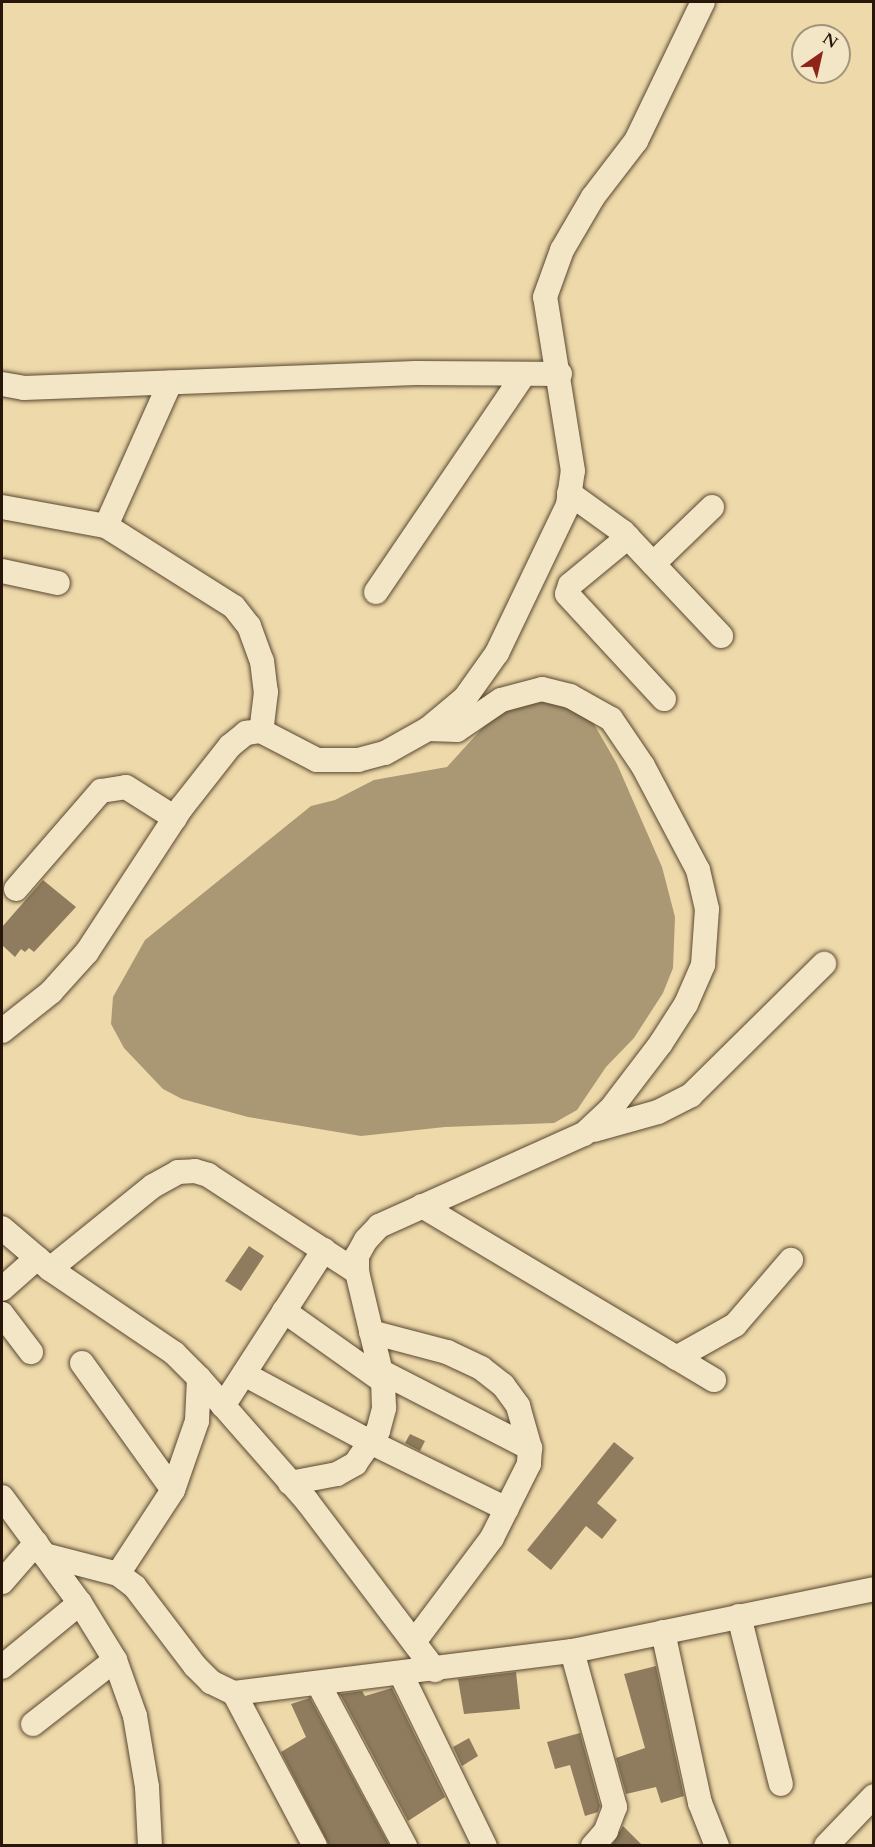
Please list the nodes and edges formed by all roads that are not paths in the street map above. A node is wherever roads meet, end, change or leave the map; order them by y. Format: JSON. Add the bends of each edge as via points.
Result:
{"nodes":[{"id":1,"x":703,"y":2,"type":"edge"},
{"id":2,"x":524,"y":374,"type":"junction"},
{"id":3,"x":560,"y":374,"type":"junction"},
{"id":4,"x":170,"y":383,"type":"junction"},
{"id":5,"x":2,"y":384,"type":"edge"},
{"id":6,"x":569,"y":493,"type":"junction"},
{"id":7,"x":2,"y":507,"type":"edge"},
{"id":8,"x":712,"y":507,"type":"dead end"},
{"id":9,"x":106,"y":526,"type":"junction"},
{"id":10,"x":628,"y":537,"type":"junction"},
{"id":11,"x":653,"y":564,"type":"junction"},
{"id":12,"x":2,"y":571,"type":"edge"},
{"id":13,"x":58,"y":583,"type":"dead end"},
{"id":14,"x":376,"y":592,"type":"dead end"},
{"id":15,"x":721,"y":636,"type":"dead end"},
{"id":16,"x":663,"y":699,"type":"dead end"},
{"id":17,"x":428,"y":729,"type":"junction"},
{"id":18,"x":261,"y":731,"type":"junction"},
{"id":19,"x":175,"y":818,"type":"junction"},
{"id":20,"x":16,"y":889,"type":"dead end"},
{"id":21,"x":824,"y":964,"type":"dead end"},
{"id":22,"x":2,"y":1030,"type":"edge"},
{"id":23,"x":584,"y":1134,"type":"junction"},
{"id":24,"x":422,"y":1206,"type":"junction"},
{"id":25,"x":2,"y":1227,"type":"edge"},
{"id":26,"x":324,"y":1250,"type":"junction"},
{"id":27,"x":790,"y":1260,"type":"dead end"},
{"id":28,"x":43,"y":1264,"type":"junction"},
{"id":29,"x":357,"y":1272,"type":"junction"},
{"id":30,"x":2,"y":1289,"type":"edge"},
{"id":31,"x":284,"y":1311,"type":"junction"},
{"id":32,"x":2,"y":1314,"type":"edge"},
{"id":33,"x":370,"y":1332,"type":"junction"},
{"id":34,"x":31,"y":1352,"type":"dead end"},
{"id":35,"x":676,"y":1358,"type":"junction"},
{"id":36,"x":82,"y":1364,"type":"dead end"},
{"id":37,"x":244,"y":1374,"type":"junction"},
{"id":38,"x":382,"y":1376,"type":"junction"},
{"id":39,"x":199,"y":1378,"type":"junction"},
{"id":40,"x":714,"y":1380,"type":"dead end"},
{"id":41,"x":223,"y":1406,"type":"junction"},
{"id":42,"x":372,"y":1443,"type":"junction"},
{"id":43,"x":530,"y":1448,"type":"junction"},
{"id":44,"x":290,"y":1482,"type":"junction"},
{"id":45,"x":173,"y":1490,"type":"junction"},
{"id":46,"x":2,"y":1497,"type":"edge"},
{"id":47,"x":507,"y":1509,"type":"junction"},
{"id":48,"x":40,"y":1549,"type":"junction"},
{"id":49,"x":118,"y":1574,"type":"junction"},
{"id":50,"x":2,"y":1582,"type":"edge"},
{"id":51,"x":872,"y":1594,"type":"edge"},
{"id":52,"x":80,"y":1603,"type":"junction"},
{"id":53,"x":739,"y":1616,"type":"junction"},
{"id":54,"x":663,"y":1632,"type":"junction"},
{"id":55,"x":414,"y":1642,"type":"junction"},
{"id":56,"x":572,"y":1651,"type":"junction"},
{"id":57,"x":115,"y":1660,"type":"junction"},
{"id":58,"x":2,"y":1667,"type":"edge"},
{"id":59,"x":435,"y":1670,"type":"junction"},
{"id":60,"x":401,"y":1674,"type":"junction"},
{"id":61,"x":319,"y":1685,"type":"junction"},
{"id":62,"x":234,"y":1693,"type":"junction"},
{"id":63,"x":33,"y":1724,"type":"dead end"},
{"id":64,"x":781,"y":1784,"type":"dead end"},
{"id":65,"x":873,"y":1796,"type":"edge"},
{"id":66,"x":150,"y":1845,"type":"edge"},
{"id":67,"x":315,"y":1845,"type":"edge"},
{"id":68,"x":405,"y":1845,"type":"edge"},
{"id":69,"x":485,"y":1845,"type":"edge"},
{"id":70,"x":593,"y":1845,"type":"edge"},
{"id":71,"x":717,"y":1845,"type":"edge"},
{"id":72,"x":826,"y":1845,"type":"edge"}],
"edges":[{"from":1,"to":3,"type":"street","via":[[636,141],[593,197],[562,250],[545,297]]},
{"from":2,"to":3,"type":"street"},
{"from":2,"to":4,"type":"street","via":[[416,373]]},
{"from":2,"to":14,"type":"street"},
{"from":3,"to":6,"type":"street","via":[[573,471]]},
{"from":4,"to":5,"type":"street","via":[[24,388]]},
{"from":4,"to":9,"type":"street"},
{"from":6,"to":10,"type":"street"},
{"from":6,"to":17,"type":"street","via":[[554,537],[497,653],[465,699]]},
{"from":7,"to":9,"type":"street"},
{"from":8,"to":11,"type":"street"},
{"from":9,"to":18,"type":"street","via":[[234,608],[249,626],[257,642],[266,692]]},
{"from":10,"to":11,"type":"street"},
{"from":10,"to":16,"type":"street","via":[[570,585],[567,594]]},
{"from":11,"to":15,"type":"street"},
{"from":12,"to":13,"type":"street"},
{"from":17,"to":18,"type":"street","via":[[385,753],[336,762],[317,760]]},
{"from":17,"to":23,"type":"street","via":[[457,730],[501,700],[528,690],[557,690],[570,696],[617,726],[643,765],[698,870],[707,909],[704,954],[686,1005],[622,1095]]},
{"from":18,"to":19,"type":"street","via":[[246,734],[230,746]]},
{"from":19,"to":20,"type":"street","via":[[126,787],[101,791]]},
{"from":19,"to":22,"type":"street","via":[[87,952],[51,992]]},
{"from":21,"to":23,"type":"street","via":[[691,1095],[658,1112],[617,1120]]},
{"from":23,"to":24,"type":"street"},
{"from":24,"to":29,"type":"street","via":[[379,1226],[357,1256]]},
{"from":24,"to":35,"type":"street"},
{"from":25,"to":28,"type":"street"},
{"from":26,"to":28,"type":"street","via":[[208,1176],[178,1172]]},
{"from":26,"to":29,"type":"street"},
{"from":26,"to":31,"type":"street"},
{"from":27,"to":35,"type":"street","via":[[735,1324]]},
{"from":28,"to":30,"type":"street"},
{"from":28,"to":39,"type":"street","via":[[147,1333]]},
{"from":29,"to":33,"type":"street"},
{"from":31,"to":37,"type":"street"},
{"from":31,"to":38,"type":"street"},
{"from":32,"to":34,"type":"street"},
{"from":33,"to":38,"type":"street"},
{"from":33,"to":43,"type":"street","via":[[447,1352],[481,1368],[503,1385],[518,1406]]},
{"from":35,"to":40,"type":"street"},
{"from":36,"to":45,"type":"street"},
{"from":37,"to":41,"type":"street"},
{"from":37,"to":42,"type":"street"},
{"from":38,"to":42,"type":"street","via":[[384,1408]]},
{"from":38,"to":43,"type":"street"},
{"from":39,"to":41,"type":"street"},
{"from":39,"to":45,"type":"street","via":[[196,1421]]},
{"from":41,"to":44,"type":"street"},
{"from":42,"to":44,"type":"street","via":[[355,1464],[337,1474]]},
{"from":42,"to":47,"type":"street"},
{"from":43,"to":47,"type":"street","via":[[529,1464]]},
{"from":44,"to":55,"type":"street"},
{"from":45,"to":49,"type":"street"},
{"from":46,"to":48,"type":"street"},
{"from":47,"to":55,"type":"street","via":[[473,1566]]},
{"from":48,"to":49,"type":"street"},
{"from":48,"to":50,"type":"street"},
{"from":48,"to":52,"type":"street"},
{"from":49,"to":62,"type":"street","via":[[135,1587],[195,1666],[212,1682]]},
{"from":51,"to":53,"type":"street"},
{"from":52,"to":57,"type":"street"},
{"from":52,"to":58,"type":"street"},
{"from":53,"to":54,"type":"street"},
{"from":53,"to":64,"type":"street"},
{"from":54,"to":56,"type":"street"},
{"from":54,"to":71,"type":"street","via":[[700,1803]]},
{"from":55,"to":59,"type":"street"},
{"from":56,"to":59,"type":"street"},
{"from":56,"to":70,"type":"street","via":[[615,1807],[610,1826]]},
{"from":57,"to":63,"type":"street"},
{"from":57,"to":66,"type":"street","via":[[135,1716],[147,1787]]},
{"from":59,"to":60,"type":"street"},
{"from":60,"to":61,"type":"street"},
{"from":60,"to":69,"type":"street"},
{"from":61,"to":62,"type":"street"},
{"from":61,"to":68,"type":"street"},
{"from":62,"to":67,"type":"street"},
{"from":65,"to":72,"type":"street"}]}
